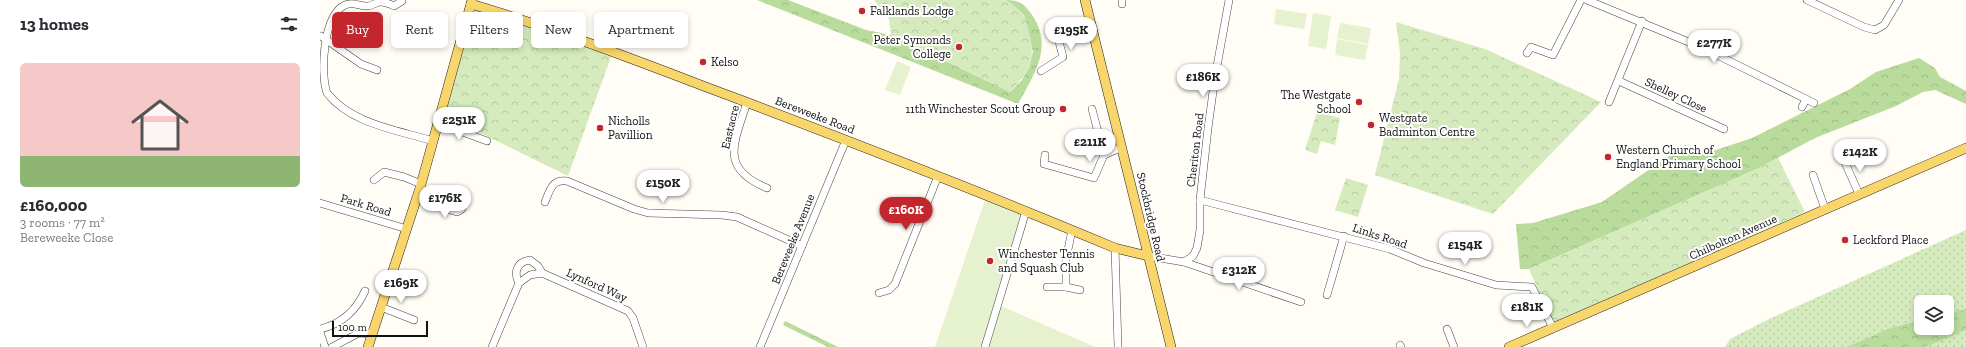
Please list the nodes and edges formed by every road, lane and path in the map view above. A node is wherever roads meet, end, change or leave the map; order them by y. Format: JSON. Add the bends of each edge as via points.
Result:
{"nodes":[{"id":1,"x":1085,"y":0,"type":"edge"},
{"id":2,"x":1229,"y":0,"type":"edge"},
{"id":3,"x":1581,"y":0,"type":"edge"},
{"id":4,"x":1587,"y":0,"type":"edge"},
{"id":5,"x":1807,"y":0,"type":"edge"},
{"id":6,"x":1899,"y":0,"type":"edge"},
{"id":7,"x":402,"y":1,"type":"dead end"},
{"id":8,"x":472,"y":2,"type":"edge"},
{"id":9,"x":1642,"y":21,"type":"junction"},
{"id":10,"x":1090,"y":22,"type":"junction"},
{"id":11,"x":322,"y":37,"type":"edge"},
{"id":12,"x":1527,"y":53,"type":"dead end"},
{"id":13,"x":376,"y":70,"type":"dead end"},
{"id":14,"x":1041,"y":70,"type":"dead end"},
{"id":15,"x":1619,"y":81,"type":"junction"},
{"id":16,"x":323,"y":93,"type":"edge"},
{"id":17,"x":1806,"y":99,"type":"junction"},
{"id":18,"x":747,"y":102,"type":"junction"},
{"id":19,"x":1609,"y":102,"type":"dead end"},
{"id":20,"x":1814,"y":103,"type":"dead end"},
{"id":21,"x":1802,"y":107,"type":"dead end"},
{"id":22,"x":1092,"y":109,"type":"dead end"},
{"id":23,"x":438,"y":123,"type":"junction"},
{"id":24,"x":1724,"y":129,"type":"dead end"},
{"id":25,"x":846,"y":140,"type":"junction"},
{"id":26,"x":433,"y":141,"type":"junction"},
{"id":27,"x":487,"y":141,"type":"dead end"},
{"id":28,"x":1122,"y":147,"type":"junction"},
{"id":29,"x":1966,"y":148,"type":"edge"},
{"id":30,"x":1045,"y":155,"type":"dead end"},
{"id":31,"x":1104,"y":155,"type":"junction"},
{"id":32,"x":1843,"y":158,"type":"dead end"},
{"id":33,"x":1813,"y":175,"type":"dead end"},
{"id":34,"x":938,"y":176,"type":"junction"},
{"id":35,"x":374,"y":180,"type":"dead end"},
{"id":36,"x":421,"y":186,"type":"junction"},
{"id":37,"x":767,"y":188,"type":"dead end"},
{"id":38,"x":1859,"y":194,"type":"junction"},
{"id":39,"x":465,"y":195,"type":"dead end"},
{"id":40,"x":1200,"y":200,"type":"junction"},
{"id":41,"x":545,"y":202,"type":"dead end"},
{"id":42,"x":320,"y":203,"type":"edge"},
{"id":43,"x":1825,"y":209,"type":"junction"},
{"id":44,"x":1026,"y":211,"type":"junction"},
{"id":45,"x":407,"y":229,"type":"junction"},
{"id":46,"x":1072,"y":230,"type":"junction"},
{"id":47,"x":1344,"y":236,"type":"junction"},
{"id":48,"x":802,"y":246,"type":"junction"},
{"id":49,"x":1115,"y":248,"type":"junction"},
{"id":50,"x":1148,"y":256,"type":"junction"},
{"id":51,"x":1184,"y":262,"type":"junction"},
{"id":52,"x":542,"y":272,"type":"junction"},
{"id":53,"x":519,"y":284,"type":"junction"},
{"id":54,"x":1047,"y":287,"type":"dead end"},
{"id":55,"x":1066,"y":287,"type":"junction"},
{"id":56,"x":1080,"y":290,"type":"dead end"},
{"id":57,"x":365,"y":291,"type":"dead end"},
{"id":58,"x":879,"y":293,"type":"dead end"},
{"id":59,"x":1327,"y":295,"type":"dead end"},
{"id":60,"x":1301,"y":302,"type":"dead end"},
{"id":61,"x":381,"y":307,"type":"junction"},
{"id":62,"x":414,"y":320,"type":"dead end"},
{"id":63,"x":1553,"y":328,"type":"junction"},
{"id":64,"x":320,"y":329,"type":"edge"},
{"id":65,"x":1447,"y":329,"type":"dead end"},
{"id":66,"x":320,"y":332,"type":"edge"},
{"id":67,"x":372,"y":334,"type":"junction"},
{"id":68,"x":325,"y":347,"type":"edge"},
{"id":69,"x":332,"y":347,"type":"edge"},
{"id":70,"x":368,"y":347,"type":"edge"},
{"id":71,"x":492,"y":347,"type":"edge"},
{"id":72,"x":643,"y":347,"type":"edge"},
{"id":73,"x":760,"y":347,"type":"edge"},
{"id":74,"x":985,"y":347,"type":"edge"},
{"id":75,"x":1118,"y":347,"type":"edge"},
{"id":76,"x":1171,"y":347,"type":"edge"},
{"id":77,"x":1454,"y":347,"type":"edge"},
{"id":78,"x":1509,"y":347,"type":"edge"}],
"edges":[{"from":1,"to":10,"type":"main road","name":"Stockbridge Road"},
{"from":2,"to":40,"type":"street","name":"Cheriton Road","via":[[1215,77]]},
{"from":3,"to":12,"type":"street","via":[[1553,55],[1531,47]]},
{"from":4,"to":9,"type":"street"},
{"from":5,"to":6,"type":"street","via":[[1875,30],[1884,25]]},
{"from":7,"to":11,"type":"street","via":[[394,6],[380,2],[367,6],[352,2],[344,5],[335,13]]},
{"from":8,"to":18,"type":"main road","name":"Bereweeke Road"},
{"from":8,"to":23,"type":"main road"},
{"from":9,"to":15,"type":"street"},
{"from":9,"to":17,"type":"street"},
{"from":10,"to":14,"type":"street","via":[[1056,30],[1063,57]]},
{"from":10,"to":28,"type":"main road","name":"Stockbridge Road"},
{"from":11,"to":13,"type":"street","via":[[361,64]]},
{"from":11,"to":16,"type":"street","via":[[320,69]]},
{"from":15,"to":19,"type":"street"},
{"from":15,"to":24,"type":"street","name":"Shelley Close"},
{"from":16,"to":26,"type":"street","via":[[362,119]]},
{"from":17,"to":20,"type":"street"},
{"from":17,"to":21,"type":"street"},
{"from":18,"to":25,"type":"main road","name":"Bereweeke Road"},
{"from":18,"to":37,"type":"street","name":"Eastacre","via":[[733,151],[734,160],[744,175]]},
{"from":22,"to":31,"type":"street"},
{"from":23,"to":26,"type":"main road"},
{"from":23,"to":27,"type":"street"},
{"from":25,"to":34,"type":"main road","name":"Bereweeke Road"},
{"from":25,"to":48,"type":"street","name":"Bereweeke Avenue"},
{"from":26,"to":36,"type":"main road"},
{"from":28,"to":31,"type":"street"},
{"from":28,"to":50,"type":"main road","name":"Stockbridge Road"},
{"from":29,"to":38,"type":"main road","name":"Chilbolton Avenue"},
{"from":30,"to":31,"type":"street","via":[[1044,164],[1094,178]]},
{"from":32,"to":38,"type":"street"},
{"from":33,"to":43,"type":"street"},
{"from":34,"to":44,"type":"main road","name":"Bereweeke Road"},
{"from":34,"to":58,"type":"street","via":[[895,284],[890,290]]},
{"from":35,"to":36,"type":"street","via":[[384,172],[404,177]]},
{"from":36,"to":39,"type":"street","via":[[434,205],[457,212],[462,209]]},
{"from":36,"to":45,"type":"main road"},
{"from":38,"to":43,"type":"main road","name":"Chilbolton Avenue"},
{"from":40,"to":47,"type":"street","name":"Links Road"},
{"from":40,"to":51,"type":"street","name":"Cheriton Road","via":[[1200,230],[1196,248],[1193,256]]},
{"from":41,"to":48,"type":"street","via":[[553,183],[558,180],[567,181],[648,213],[737,217]]},
{"from":42,"to":45,"type":"street","name":"Park Road"},
{"from":43,"to":63,"type":"main road","name":"Chilbolton Avenue"},
{"from":44,"to":46,"type":"main road","name":"Bereweeke Road"},
{"from":44,"to":74,"type":"street"},
{"from":45,"to":61,"type":"main road"},
{"from":46,"to":49,"type":"main road","name":"Bereweeke Road"},
{"from":46,"to":55,"type":"street","via":[[1066,259]]},
{"from":47,"to":59,"type":"street"},
{"from":47,"to":63,"type":"street","name":"Links Road","via":[[1496,285],[1532,287]]},
{"from":48,"to":73,"type":"street","name":"Bereweeke Avenue"},
{"from":49,"to":50,"type":"main road","name":"Bereweeke Road"},
{"from":49,"to":75,"type":"street"},
{"from":50,"to":51,"type":"street"},
{"from":50,"to":76,"type":"main road","name":"Stockbridge Road"},
{"from":51,"to":60,"type":"street"},
{"from":52,"to":53,"type":"street","via":[[530,275]]},
{"from":52,"to":53,"type":"street","name":"Lynford Way","via":[[530,260],[520,263],[516,273]]},
{"from":52,"to":72,"type":"street","name":"Lynford Way","via":[[628,311]]},
{"from":53,"to":71,"type":"street","name":"Lynford Way"},
{"from":54,"to":55,"type":"street"},
{"from":55,"to":56,"type":"street"},
{"from":57,"to":64,"type":"street","via":[[360,303],[349,314],[335,324]]},
{"from":61,"to":62,"type":"street"},
{"from":61,"to":67,"type":"main road"},
{"from":63,"to":78,"type":"main road","name":"Chilbolton Avenue"},
{"from":65,"to":77,"type":"street"},
{"from":66,"to":68,"type":"street"},
{"from":67,"to":69,"type":"street","via":[[359,333]]},
{"from":67,"to":70,"type":"main road"}]}
